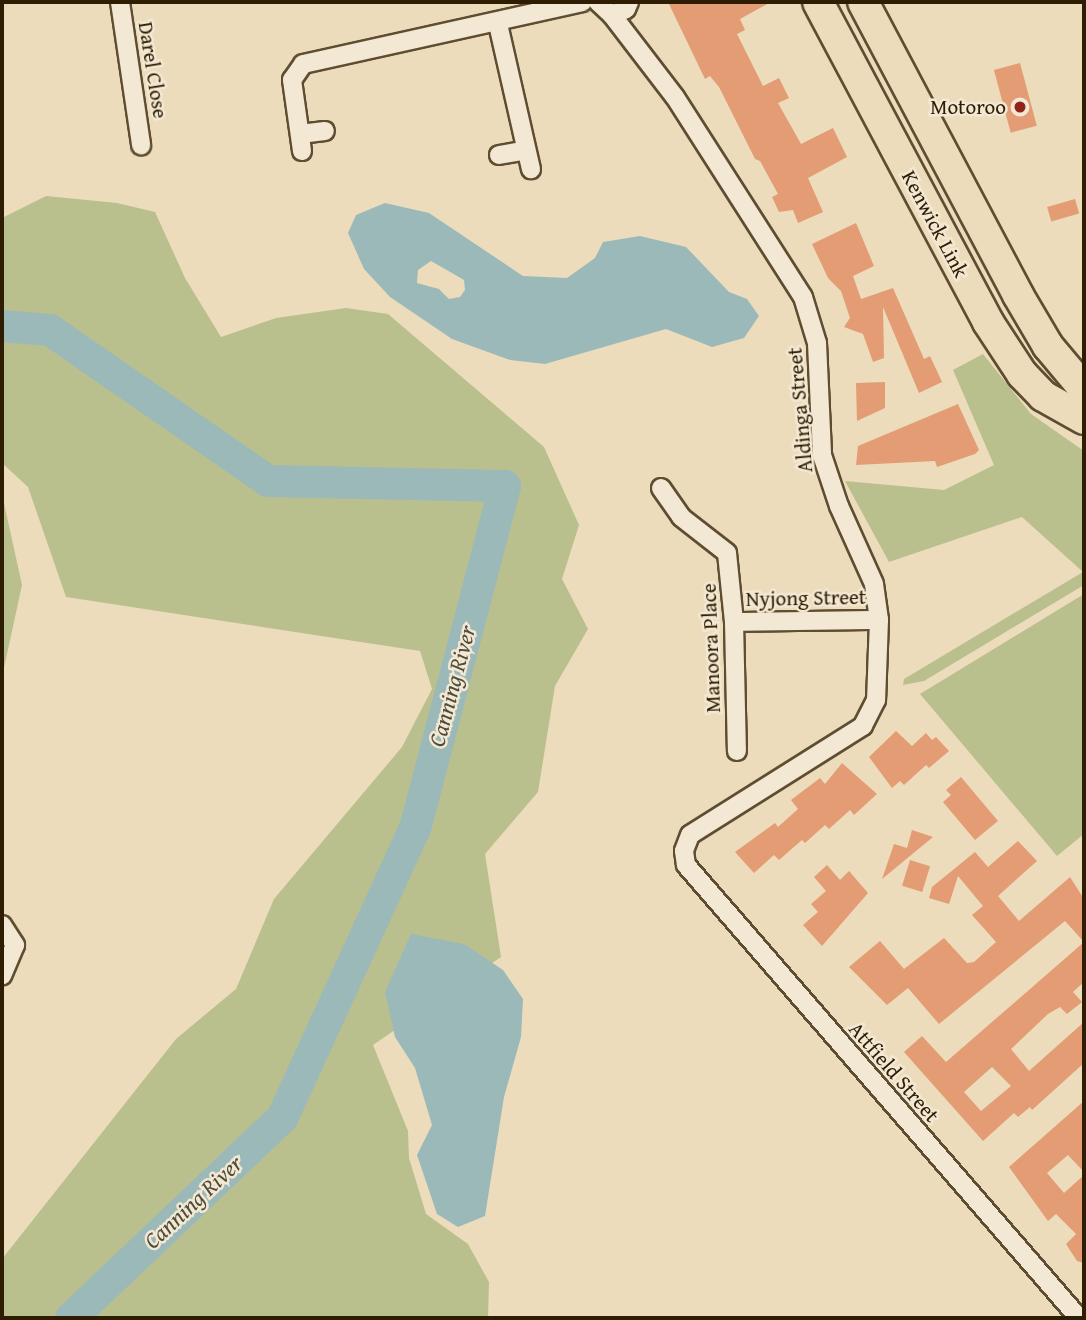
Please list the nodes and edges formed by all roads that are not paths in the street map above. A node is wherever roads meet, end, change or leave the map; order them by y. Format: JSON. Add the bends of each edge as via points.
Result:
{"nodes":[{"id":1,"x":120,"y":2,"type":"edge"},
{"id":2,"x":818,"y":2,"type":"edge"},
{"id":3,"x":863,"y":2,"type":"edge"},
{"id":4,"x":577,"y":4,"type":"edge"},
{"id":5,"x":613,"y":7,"type":"edge"},
{"id":6,"x":499,"y":24,"type":"junction"},
{"id":7,"x":325,"y":131,"type":"dead end"},
{"id":8,"x":141,"y":145,"type":"dead end"},
{"id":9,"x":526,"y":150,"type":"junction"},
{"id":10,"x":499,"y":155,"type":"dead end"},
{"id":11,"x":531,"y":169,"type":"dead end"},
{"id":12,"x":1078,"y":380,"type":"edge"},
{"id":13,"x":1043,"y":396,"type":"junction"},
{"id":14,"x":1084,"y":419,"type":"edge"},
{"id":15,"x":1084,"y":427,"type":"edge"},
{"id":16,"x":661,"y":488,"type":"dead end"},
{"id":17,"x":879,"y":620,"type":"junction"},
{"id":18,"x":734,"y":622,"type":"junction"},
{"id":19,"x":737,"y":751,"type":"dead end"},
{"id":20,"x":684,"y":851,"type":"joint"},
{"id":21,"x":2,"y":925,"type":"edge"},
{"id":22,"x":2,"y":975,"type":"edge"},
{"id":23,"x":1079,"y":1318,"type":"edge"}],
"edges":[{"from":1,"to":8,"type":"street","name":"Darel Close"},
{"from":2,"to":13,"type":"highway","name":"Kenwick Link","via":[[982,312],[1022,374]]},
{"from":3,"to":12,"type":"highway","name":"Kenwick Link","via":[[1018,295]]},
{"from":4,"to":5,"type":"street"},
{"from":4,"to":6,"type":"street"},
{"from":5,"to":17,"type":"street","name":"Aldinga Street","via":[[803,297],[817,343],[822,455],[874,584]]},
{"from":6,"to":7,"type":"street","via":[[303,64],[292,80],[301,143]]},
{"from":6,"to":9,"type":"street"},
{"from":9,"to":10,"type":"street"},
{"from":9,"to":11,"type":"street"},
{"from":13,"to":14,"type":"highway","name":"Kenwick Link"},
{"from":13,"to":15,"type":"highway"},
{"from":16,"to":18,"type":"street","name":"Manoora Place","via":[[681,517],[727,553]]},
{"from":17,"to":18,"type":"street","name":"Nyjong Street"},
{"from":17,"to":20,"type":"street","name":"Aldinga Street","via":[[876,700],[863,726],[701,827],[690,835]]},
{"from":18,"to":19,"type":"street","name":"Manoora Place"},
{"from":20,"to":23,"type":"street","name":"Attfield Street","via":[[695,880]]},
{"from":21,"to":22,"type":"street","via":[[15,945]]}]}
